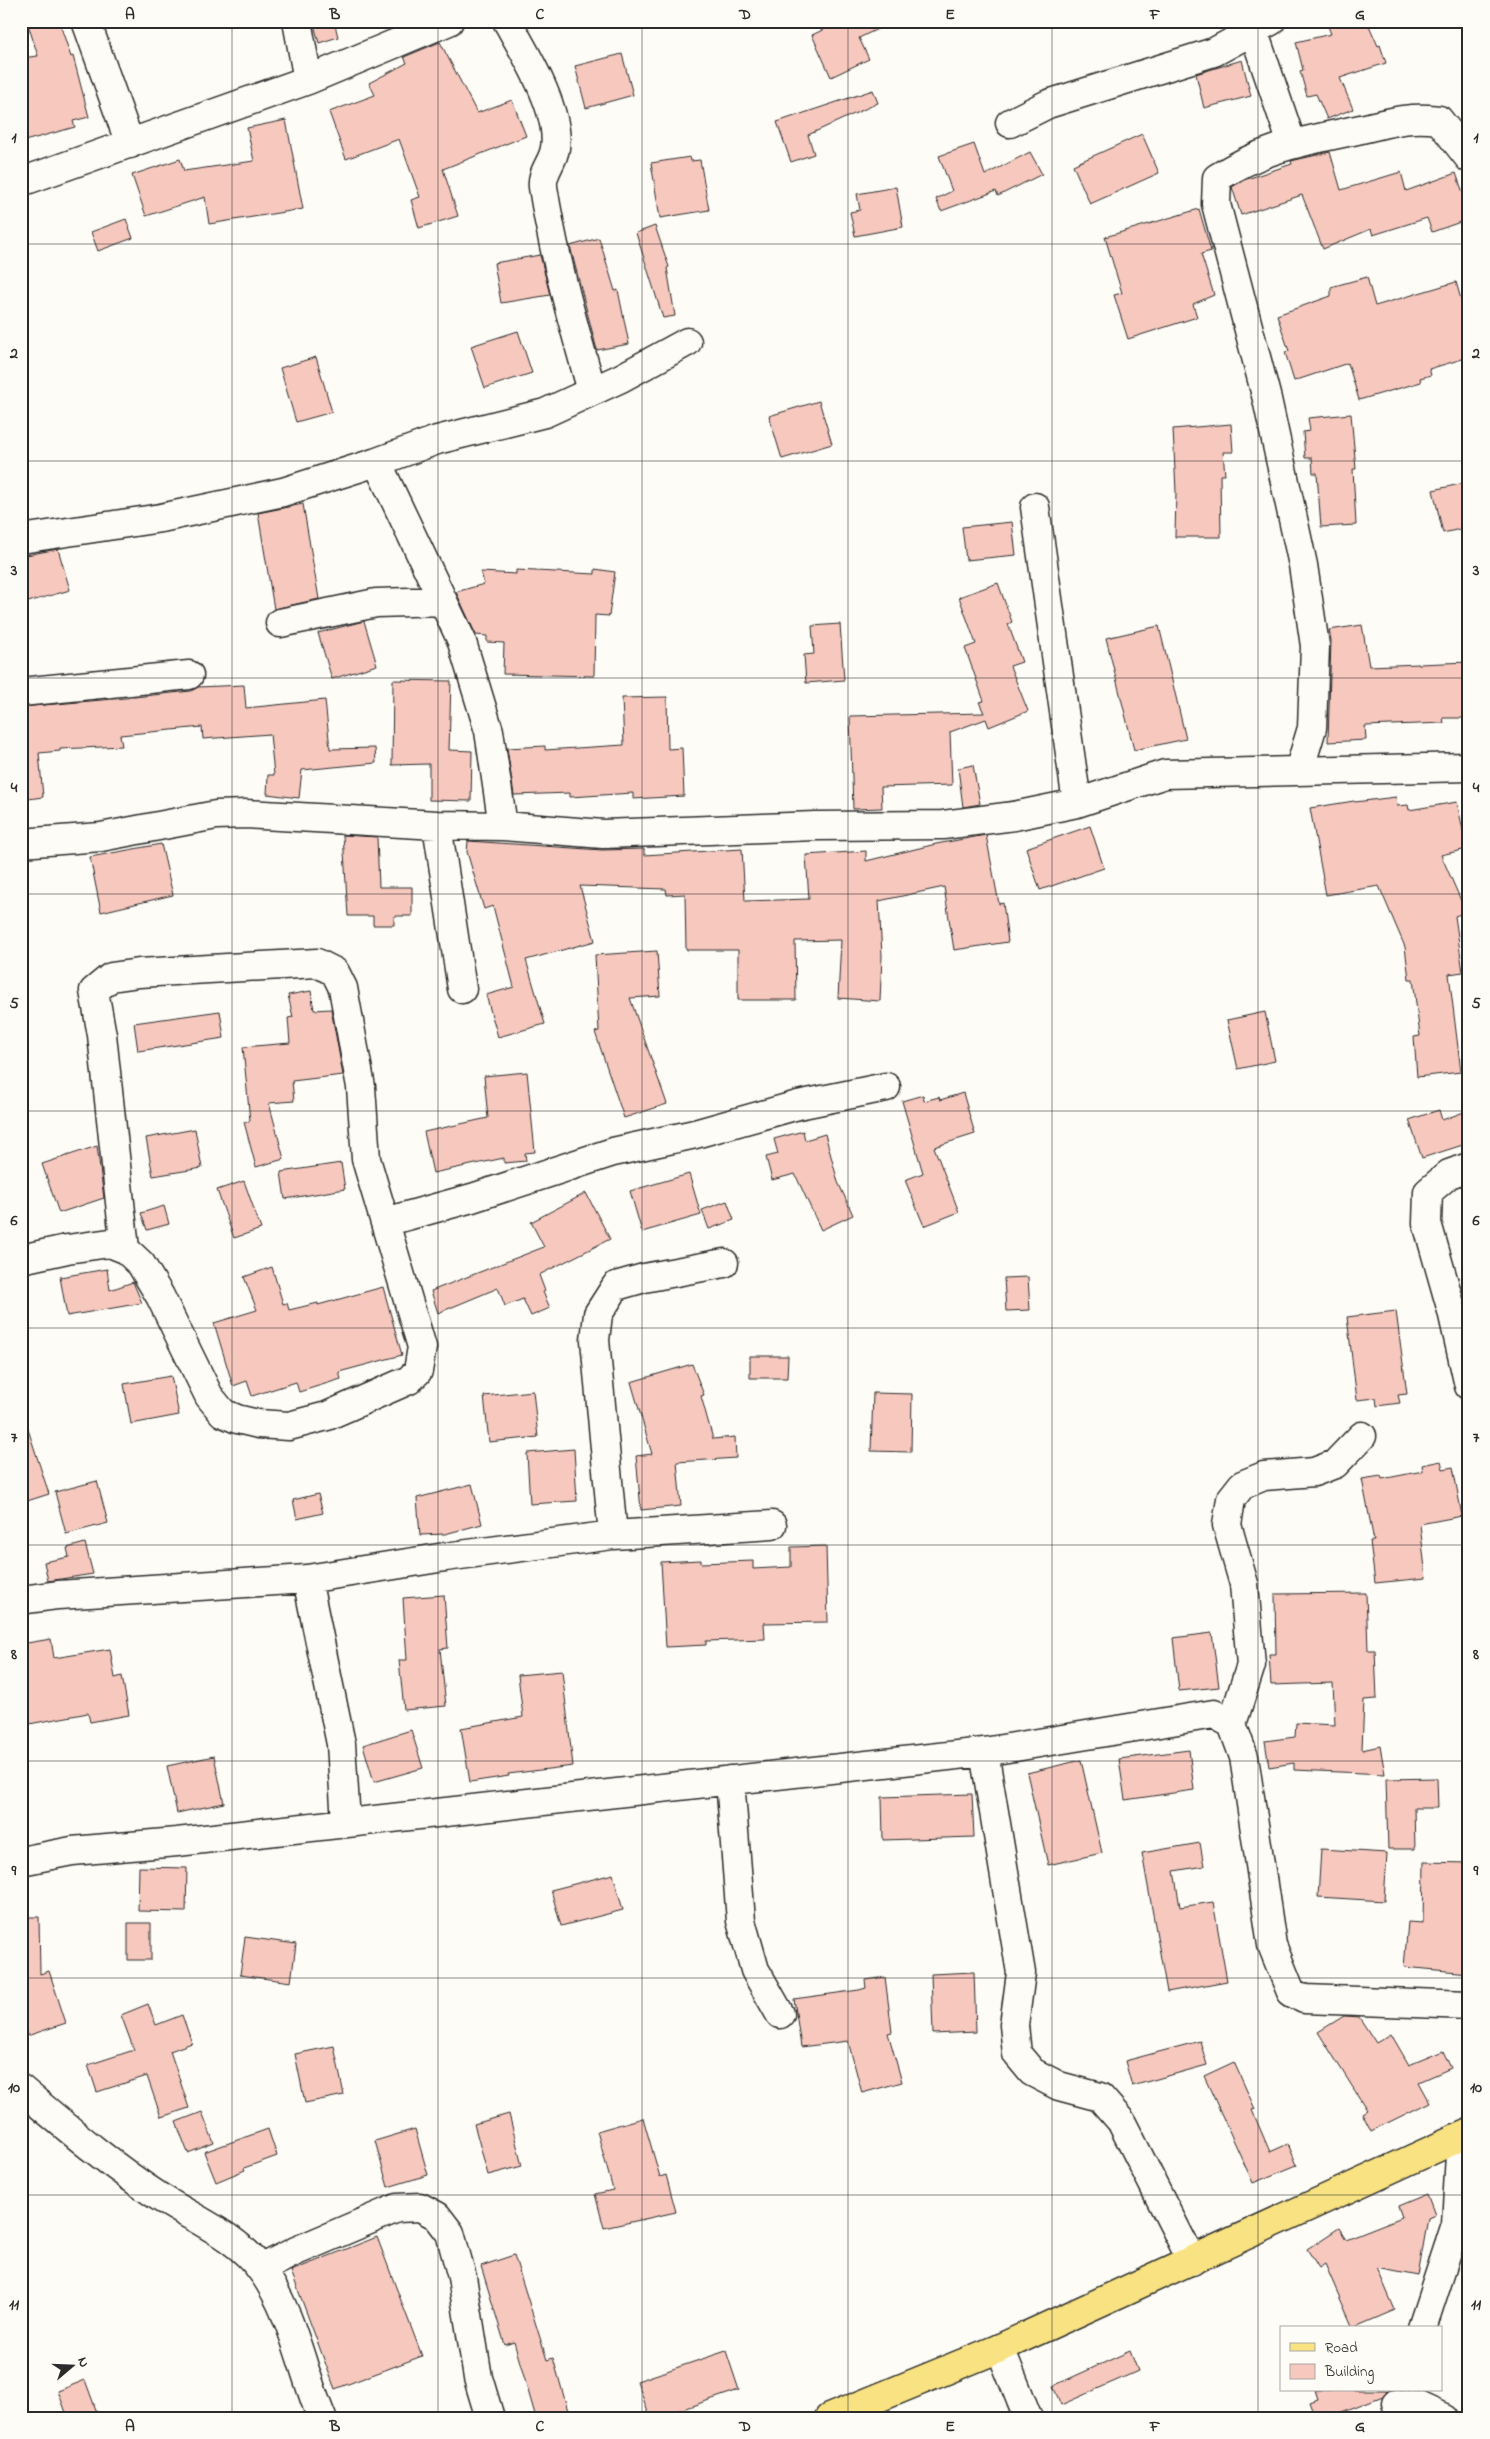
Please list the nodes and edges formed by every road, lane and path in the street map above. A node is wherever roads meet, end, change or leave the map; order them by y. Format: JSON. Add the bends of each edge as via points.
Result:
{"nodes":[{"id":1,"x":86,"y":21,"type":"edge"},
{"id":2,"x":297,"y":21,"type":"edge"},
{"id":3,"x":449,"y":21,"type":"edge"},
{"id":4,"x":507,"y":21,"type":"edge"},
{"id":5,"x":1258,"y":24,"type":"edge"},
{"id":6,"x":308,"y":80,"type":"junction"},
{"id":7,"x":1010,"y":123,"type":"dead end"},
{"id":8,"x":130,"y":144,"type":"junction"},
{"id":9,"x":1292,"y":144,"type":"junction"},
{"id":10,"x":1468,"y":154,"type":"edge"},
{"id":11,"x":21,"y":182,"type":"edge"},
{"id":12,"x":687,"y":342,"type":"dead end"},
{"id":13,"x":592,"y":391,"type":"junction"},
{"id":14,"x":378,"y":462,"type":"junction"},
{"id":15,"x":1036,"y":508,"type":"dead end"},
{"id":16,"x":21,"y":539,"type":"edge"},
{"id":17,"x":443,"y":601,"type":"junction"},
{"id":18,"x":280,"y":623,"type":"dead end"},
{"id":19,"x":189,"y":675,"type":"dead end"},
{"id":20,"x":21,"y":692,"type":"edge"},
{"id":21,"x":1469,"y":767,"type":"edge"},
{"id":22,"x":1299,"y":771,"type":"junction"},
{"id":23,"x":1077,"y":803,"type":"junction"},
{"id":24,"x":437,"y":825,"type":"junction"},
{"id":25,"x":503,"y":826,"type":"junction"},
{"id":26,"x":21,"y":843,"type":"edge"},
{"id":27,"x":462,"y":989,"type":"dead end"},
{"id":28,"x":886,"y":1087,"type":"dead end"},
{"id":29,"x":1469,"y":1167,"type":"edge"},
{"id":30,"x":385,"y":1222,"type":"junction"},
{"id":31,"x":125,"y":1249,"type":"junction"},
{"id":32,"x":21,"y":1260,"type":"edge"},
{"id":33,"x":724,"y":1263,"type":"dead end"},
{"id":34,"x":1460,"y":1310,"type":"edge"},
{"id":35,"x":1469,"y":1386,"type":"edge"},
{"id":36,"x":1362,"y":1436,"type":"dead end"},
{"id":37,"x":772,"y":1525,"type":"dead end"},
{"id":38,"x":613,"y":1535,"type":"junction"},
{"id":39,"x":307,"y":1579,"type":"junction"},
{"id":40,"x":21,"y":1600,"type":"edge"},
{"id":41,"x":1232,"y":1724,"type":"junction"},
{"id":42,"x":984,"y":1752,"type":"junction"},
{"id":43,"x":730,"y":1780,"type":"junction"},
{"id":44,"x":346,"y":1822,"type":"junction"},
{"id":45,"x":21,"y":1861,"type":"edge"},
{"id":46,"x":1469,"y":2004,"type":"edge"},
{"id":47,"x":780,"y":2014,"type":"dead end"},
{"id":48,"x":21,"y":2089,"type":"edge"},
{"id":49,"x":1465,"y":2135,"type":"edge"},
{"id":50,"x":1192,"y":2261,"type":"junction"},
{"id":51,"x":261,"y":2269,"type":"junction"},
{"id":52,"x":1423,"y":2326,"type":"edge"},
{"id":53,"x":1000,"y":2348,"type":"junction"},
{"id":54,"x":1395,"y":2404,"type":"edge"},
{"id":55,"x":322,"y":2418,"type":"edge"},
{"id":56,"x":490,"y":2418,"type":"edge"},
{"id":57,"x":829,"y":2418,"type":"edge"},
{"id":58,"x":1028,"y":2418,"type":"edge"},
{"id":59,"x":1444,"y":2418,"type":"edge"}],
"edges":[{"from":1,"to":8,"type":"street"},
{"from":2,"to":6,"type":"street"},
{"from":3,"to":6,"type":"street"},
{"from":4,"to":13,"type":"street","via":[[535,71],[552,118],[555,149],[542,179],[557,264]]},
{"from":5,"to":7,"type":"street","via":[[1214,52],[1048,104]]},
{"from":5,"to":9,"type":"street"},
{"from":6,"to":8,"type":"street"},
{"from":8,"to":11,"type":"street"},
{"from":9,"to":10,"type":"street","via":[[1396,119],[1420,118],[1439,120]]},
{"from":9,"to":22,"type":"street","via":[[1273,148],[1239,163],[1217,178],[1216,204],[1267,399],[1303,565],[1315,646],[1312,728]]},
{"from":12,"to":13,"type":"street"},
{"from":13,"to":14,"type":"street","via":[[545,413],[437,440]]},
{"from":14,"to":16,"type":"street","via":[[283,492],[162,518]]},
{"from":14,"to":17,"type":"street"},
{"from":15,"to":23,"type":"street"},
{"from":17,"to":18,"type":"street","via":[[376,603]]},
{"from":17,"to":25,"type":"street","via":[[461,638],[489,731]]},
{"from":19,"to":20,"type":"street"},
{"from":21,"to":22,"type":"street"},
{"from":22,"to":23,"type":"street","via":[[1164,774]]},
{"from":23,"to":25,"type":"street","via":[[1014,816],[943,825],[603,834]]},
{"from":24,"to":25,"type":"street"},
{"from":24,"to":26,"type":"street","via":[[216,815],[101,836]]},
{"from":24,"to":27,"type":"street"},
{"from":28,"to":30,"type":"street","via":[[798,1104],[695,1134],[613,1152],[472,1198]]},
{"from":29,"to":34,"type":"street","via":[[1450,1174],[1428,1192],[1426,1223]]},
{"from":30,"to":31,"type":"street","via":[[422,1347],[418,1371],[409,1380],[356,1405],[289,1426],[258,1424],[223,1413],[209,1396],[141,1264]]},
{"from":30,"to":31,"type":"street","via":[[366,1159],[361,1087],[343,988],[335,972],[317,963],[139,973],[111,977],[94,991],[102,1035]]},
{"from":31,"to":32,"type":"street","via":[[110,1242]]},
{"from":33,"to":38,"type":"street","via":[[616,1286],[598,1314],[595,1340]]},
{"from":34,"to":35,"type":"street"},
{"from":36,"to":41,"type":"street","via":[[1335,1464],[1314,1472],[1264,1476],[1242,1485],[1231,1499],[1227,1525],[1244,1584],[1251,1665]]},
{"from":37,"to":38,"type":"street"},
{"from":38,"to":39,"type":"street"},
{"from":39,"to":40,"type":"street"},
{"from":39,"to":44,"type":"street","via":[[341,1744]]},
{"from":41,"to":42,"type":"street","via":[[1214,1714]]},
{"from":41,"to":46,"type":"street","via":[[1244,1757],[1272,1944],[1290,1992],[1304,1999]]},
{"from":42,"to":43,"type":"street"},
{"from":42,"to":50,"type":"street","via":[[1021,1974],[1014,2025],[1017,2054],[1032,2072],[1059,2086],[1100,2097],[1121,2121]]},
{"from":43,"to":44,"type":"street"},
{"from":43,"to":47,"type":"street","via":[[741,1921],[756,1970]]},
{"from":44,"to":45,"type":"street","via":[[72,1851]]},
{"from":48,"to":51,"type":"street","via":[[157,2196],[246,2252]]},
{"from":49,"to":50,"type":"main road"},
{"from":49,"to":52,"type":"street","via":[[1456,2224]]},
{"from":50,"to":53,"type":"main road"},
{"from":51,"to":55,"type":"street","via":[[276,2292],[296,2340]]},
{"from":51,"to":56,"type":"street","via":[[397,2208],[420,2207],[437,2216],[450,2233],[462,2277],[474,2360]]},
{"from":53,"to":57,"type":"main road"},
{"from":53,"to":58,"type":"street"},
{"from":54,"to":59,"type":"street","via":[[1418,2406]]}]}
